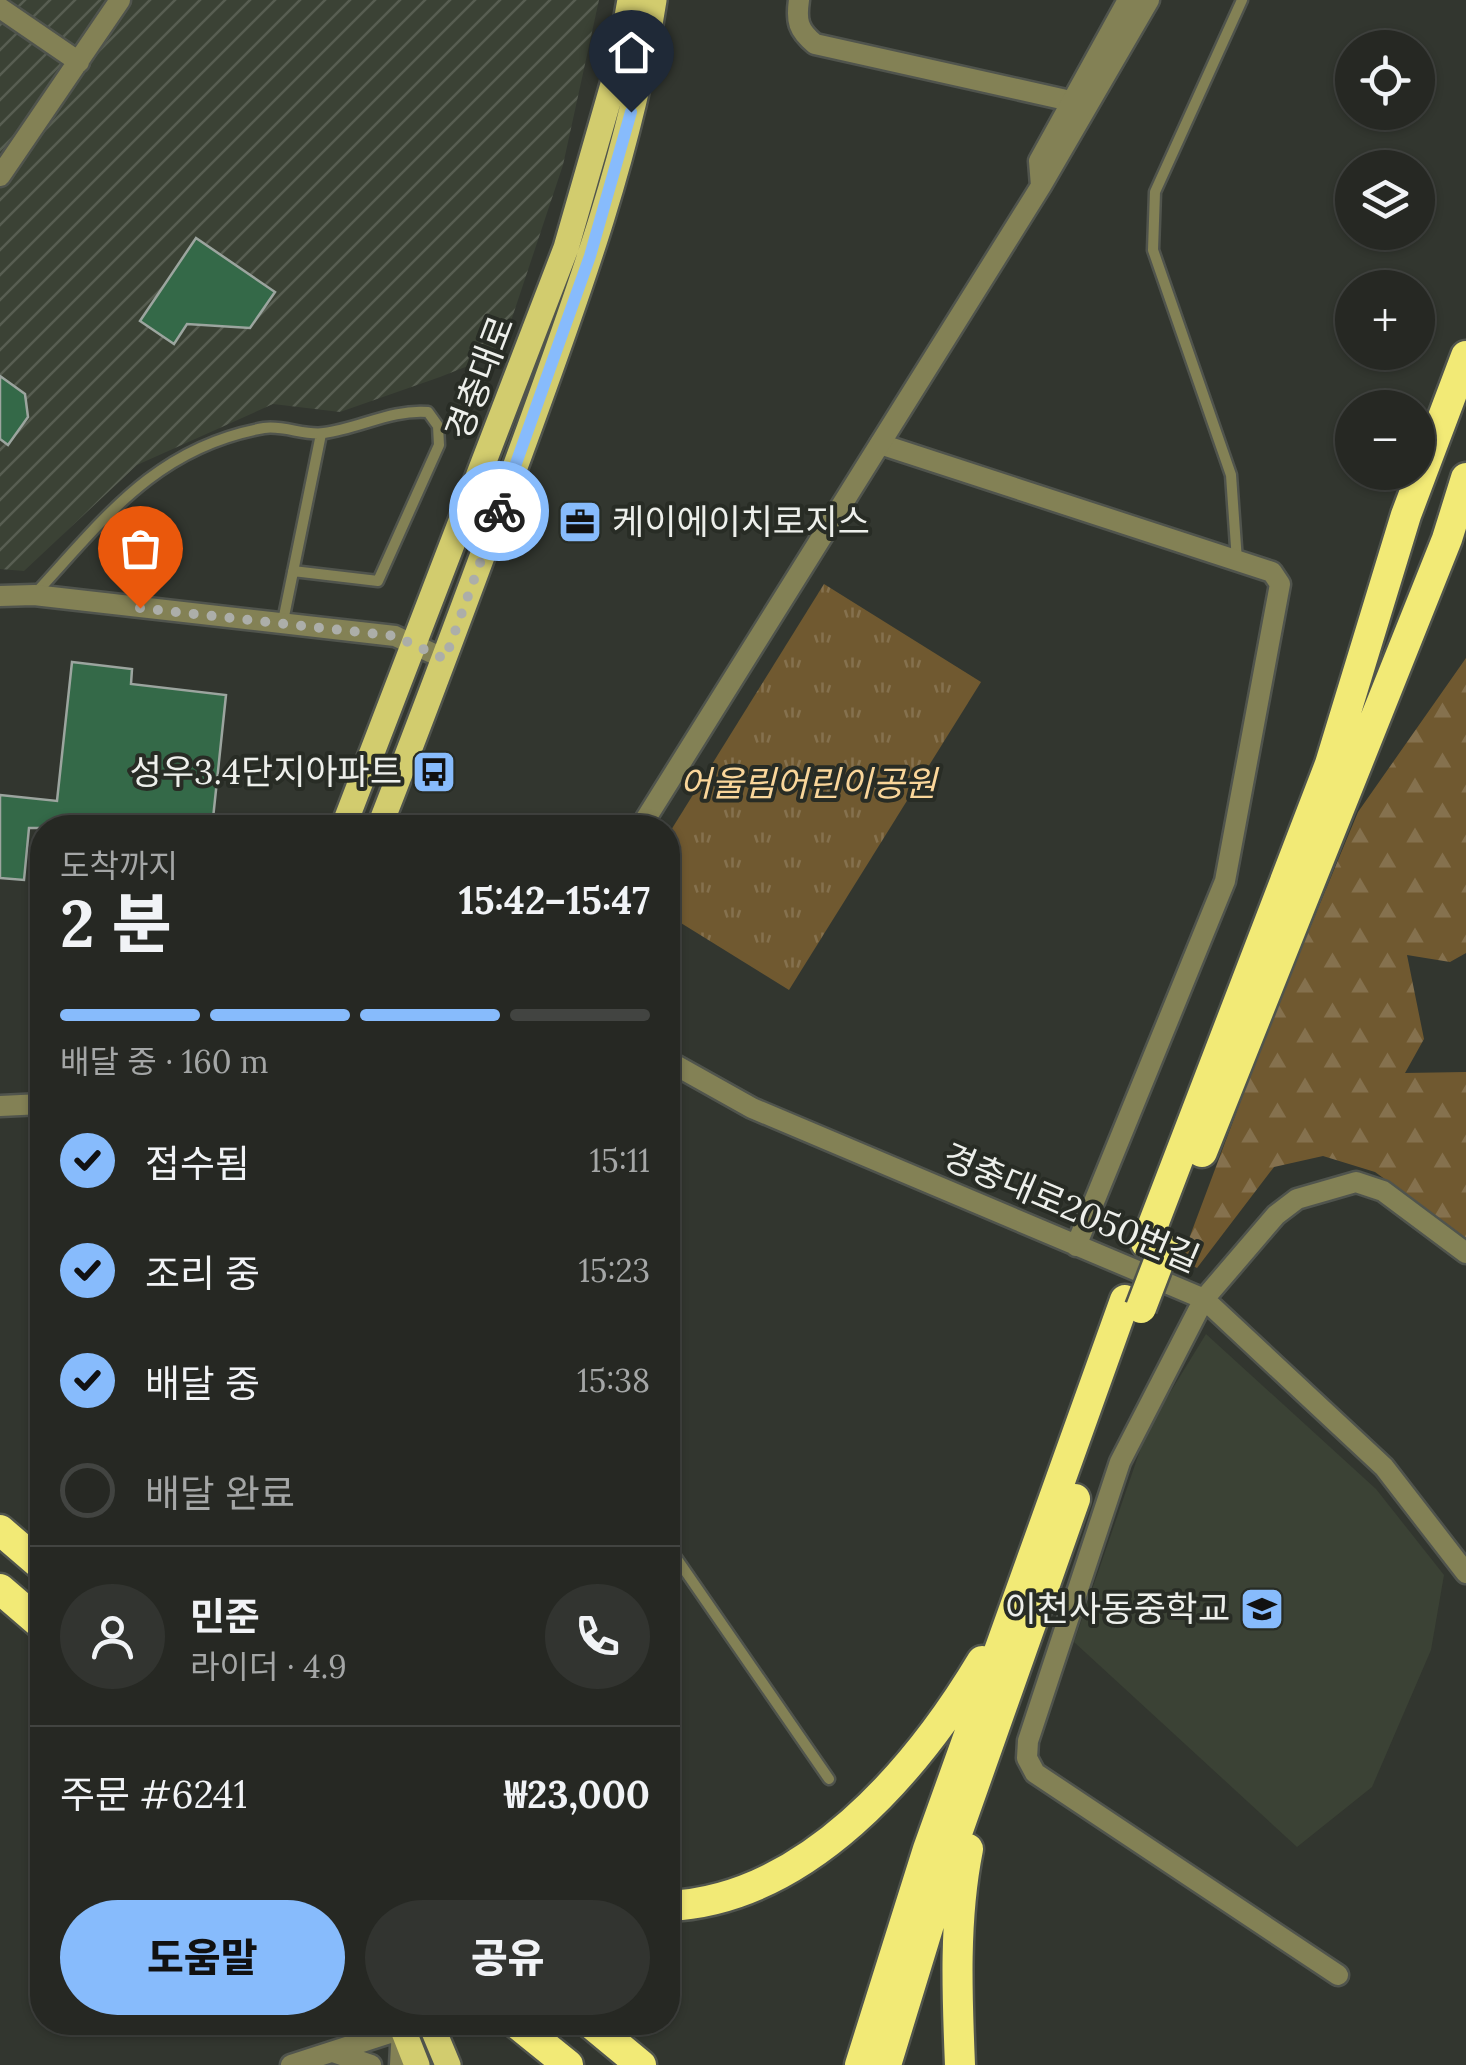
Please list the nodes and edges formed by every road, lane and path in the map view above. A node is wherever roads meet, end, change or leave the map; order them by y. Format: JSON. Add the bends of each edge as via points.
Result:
{"nodes":[{"id":1,"x":120,"y":0,"type":"edge"},
{"id":2,"x":630,"y":0,"type":"edge"},
{"id":3,"x":654,"y":0,"type":"edge"},
{"id":4,"x":799,"y":0,"type":"edge"},
{"id":5,"x":1128,"y":0,"type":"edge"},
{"id":6,"x":1149,"y":0,"type":"edge"},
{"id":7,"x":1242,"y":0,"type":"edge"},
{"id":8,"x":0,"y":8,"type":"edge"},
{"id":9,"x":79,"y":62,"type":"junction"},
{"id":10,"x":1075,"y":102,"type":"junction"},
{"id":11,"x":0,"y":176,"type":"edge"},
{"id":12,"x":1041,"y":186,"type":"junction"},
{"id":13,"x":1466,"y":356,"type":"edge"},
{"id":14,"x":321,"y":434,"type":"junction"},
{"id":15,"x":880,"y":444,"type":"junction"},
{"id":16,"x":1466,"y":478,"type":"edge"},
{"id":17,"x":1238,"y":560,"type":"junction"},
{"id":18,"x":293,"y":571,"type":"junction"},
{"id":19,"x":34,"y":595,"type":"junction"},
{"id":20,"x":0,"y":596,"type":"edge"},
{"id":21,"x":282,"y":626,"type":"junction"},
{"id":22,"x":412,"y":643,"type":"junction"},
{"id":23,"x":445,"y":659,"type":"junction"},
{"id":24,"x":348,"y":815,"type":"edge"},
{"id":25,"x":384,"y":815,"type":"edge"},
{"id":26,"x":648,"y":815,"type":"edge"},
{"id":27,"x":680,"y":1068,"type":"edge"},
{"id":28,"x":30,"y":1105,"type":"edge"},
{"id":29,"x":0,"y":1106,"type":"edge"},
{"id":30,"x":1155,"y":1245,"type":"junction"},
{"id":31,"x":1076,"y":1246,"type":"junction"},
{"id":32,"x":1466,"y":1254,"type":"edge"},
{"id":33,"x":1204,"y":1299,"type":"junction"},
{"id":34,"x":1133,"y":1304,"type":"junction"},
{"id":35,"x":0,"y":1530,"type":"edge"},
{"id":36,"x":30,"y":1556,"type":"edge"},
{"id":37,"x":680,"y":1563,"type":"edge"},
{"id":38,"x":1466,"y":1573,"type":"edge"},
{"id":39,"x":0,"y":1589,"type":"edge"},
{"id":40,"x":1018,"y":1598,"type":"junction"},
{"id":41,"x":30,"y":1615,"type":"edge"},
{"id":42,"x":1000,"y":1717,"type":"junction"},
{"id":43,"x":829,"y":1779,"type":"dead end"},
{"id":44,"x":680,"y":1904,"type":"edge"},
{"id":45,"x":1338,"y":1975,"type":"dead end"},
{"id":46,"x":371,"y":2035,"type":"edge"},
{"id":47,"x":390,"y":2035,"type":"edge"},
{"id":48,"x":393,"y":2035,"type":"edge"},
{"id":49,"x":435,"y":2035,"type":"edge"},
{"id":50,"x":531,"y":2035,"type":"edge"},
{"id":51,"x":605,"y":2035,"type":"edge"},
{"id":52,"x":331,"y":2052,"type":"junction"},
{"id":53,"x":291,"y":2065,"type":"edge"},
{"id":54,"x":371,"y":2065,"type":"edge"},
{"id":55,"x":400,"y":2065,"type":"edge"},
{"id":56,"x":417,"y":2065,"type":"edge"},
{"id":57,"x":448,"y":2065,"type":"edge"},
{"id":58,"x":568,"y":2065,"type":"edge"},
{"id":59,"x":641,"y":2065,"type":"edge"},
{"id":60,"x":860,"y":2065,"type":"edge"},
{"id":61,"x":886,"y":2065,"type":"edge"},
{"id":62,"x":960,"y":2065,"type":"edge"}],
"edges":[{"from":1,"to":9,"type":"street"},
{"from":2,"to":22,"type":"main road","name":"경충대로","via":[[618,67],[566,248]]},
{"from":3,"to":23,"type":"main road","name":"경충대로","via":[[641,75],[590,256]]},
{"from":4,"to":10,"type":"street","via":[[796,19],[816,44]]},
{"from":5,"to":10,"type":"street"},
{"from":6,"to":12,"type":"street"},
{"from":7,"to":17,"type":"lane","via":[[1156,192],[1151,219],[1153,250],[1230,475]]},
{"from":8,"to":9,"type":"street"},
{"from":9,"to":11,"type":"street"},
{"from":10,"to":12,"type":"street","via":[[1040,161]]},
{"from":12,"to":15,"type":"street"},
{"from":13,"to":30,"type":"highway","via":[[1406,515],[1330,764]]},
{"from":14,"to":18,"type":"lane"},
{"from":14,"to":18,"type":"lane","via":[[409,410],[428,412],[438,426],[439,445],[378,581]]},
{"from":14,"to":19,"type":"lane","via":[[268,428],[168,463],[136,484]]},
{"from":15,"to":17,"type":"street"},
{"from":15,"to":26,"type":"street"},
{"from":16,"to":30,"type":"highway","via":[[1448,539]]},
{"from":17,"to":31,"type":"street","via":[[1272,572],[1280,584],[1236,834],[1219,897]]},
{"from":18,"to":21,"type":"lane"},
{"from":19,"to":20,"type":"street"},
{"from":19,"to":21,"type":"street"},
{"from":21,"to":22,"type":"street"},
{"from":22,"to":23,"type":"street"},
{"from":22,"to":24,"type":"main road","name":"경충대로"},
{"from":23,"to":25,"type":"main road","name":"경충대로"},
{"from":27,"to":31,"type":"street","name":"경충대로2050번길","via":[[752,1108]]},
{"from":28,"to":29,"type":"street"},
{"from":30,"to":34,"type":"highway"},
{"from":31,"to":33,"type":"street","name":"경충대로2050번길"},
{"from":32,"to":33,"type":"street","name":"경충대로2050번길","via":[[1382,1191],[1356,1182],[1296,1199],[1276,1214]]},
{"from":33,"to":38,"type":"street","via":[[1384,1467]]},
{"from":33,"to":45,"type":"street","via":[[1120,1462],[1027,1758],[1046,1781]]},
{"from":34,"to":40,"type":"highway"},
{"from":34,"to":42,"type":"highway"},
{"from":35,"to":36,"type":"highway"},
{"from":37,"to":43,"type":"lane"},
{"from":39,"to":41,"type":"highway"},
{"from":40,"to":44,"type":"highway","via":[[952,1710],[876,1800],[783,1872],[738,1892]]},
{"from":40,"to":60,"type":"highway"},
{"from":42,"to":61,"type":"highway","via":[[921,1941]]},
{"from":42,"to":62,"type":"highway","via":[[962,1880]]},
{"from":46,"to":52,"type":"street"},
{"from":47,"to":55,"type":"street"},
{"from":48,"to":56,"type":"main road"},
{"from":49,"to":57,"type":"main road"},
{"from":50,"to":58,"type":"highway"},
{"from":51,"to":59,"type":"highway"},
{"from":52,"to":53,"type":"street"},
{"from":52,"to":54,"type":"street"}]}
